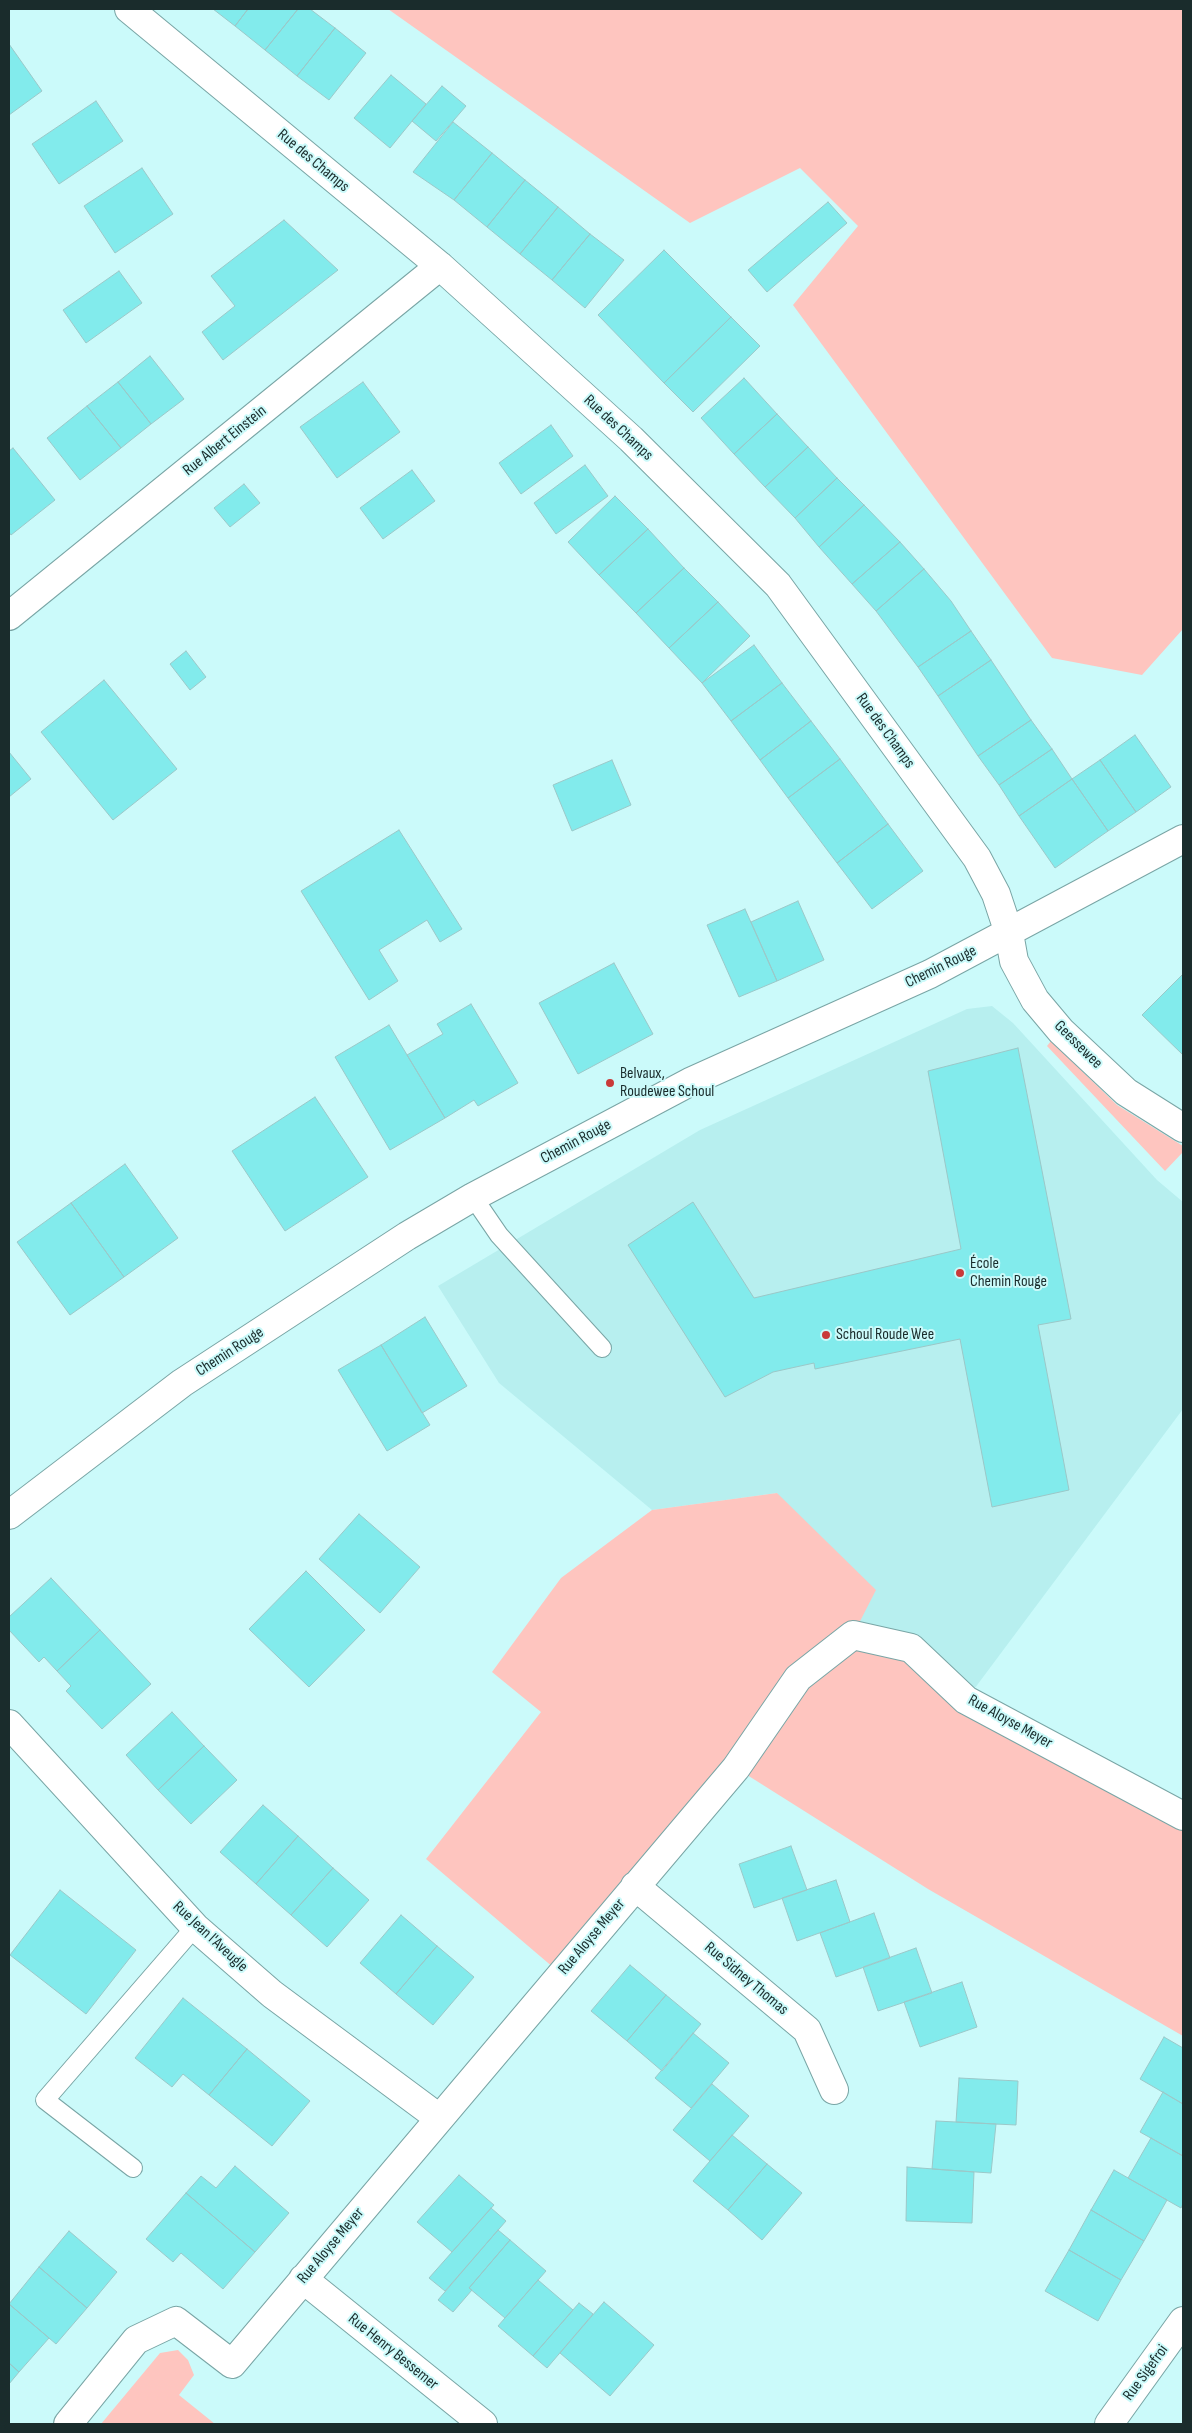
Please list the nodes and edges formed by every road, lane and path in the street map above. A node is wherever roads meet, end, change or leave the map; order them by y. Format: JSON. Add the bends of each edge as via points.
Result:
{"nodes":[{"id":1,"x":130,"y":9,"type":"edge"},
{"id":2,"x":440,"y":266,"type":"junction"},
{"id":3,"x":9,"y":616,"type":"edge"},
{"id":4,"x":1183,"y":839,"type":"edge"},
{"id":5,"x":1009,"y":932,"type":"junction"},
{"id":6,"x":1183,"y":1128,"type":"edge"},
{"id":7,"x":473,"y":1197,"type":"junction"},
{"id":8,"x":602,"y":1348,"type":"dead end"},
{"id":9,"x":9,"y":1515,"type":"edge"},
{"id":10,"x":9,"y":1724,"type":"edge"},
{"id":11,"x":1183,"y":1816,"type":"edge"},
{"id":12,"x":635,"y":1886,"type":"junction"},
{"id":13,"x":195,"y":1927,"type":"junction"},
{"id":14,"x":834,"y":2090,"type":"dead end"},
{"id":15,"x":439,"y":2118,"type":"junction"},
{"id":16,"x":133,"y":2168,"type":"dead end"},
{"id":17,"x":303,"y":2279,"type":"junction"},
{"id":18,"x":1183,"y":2321,"type":"edge"},
{"id":19,"x":68,"y":2424,"type":"edge"},
{"id":20,"x":483,"y":2424,"type":"edge"},
{"id":21,"x":1109,"y":2424,"type":"edge"}],
"edges":[{"from":1,"to":2,"type":"street","name":"Rue des Champs"},
{"from":2,"to":3,"type":"street","name":"Rue Albert Einstein"},
{"from":2,"to":5,"type":"street","name":"Rue des Champs","via":[[631,439],[778,585],[978,858],[996,894]]},
{"from":4,"to":5,"type":"street","name":"Chemin Rouge"},
{"from":5,"to":6,"type":"street","name":"Geessewee","via":[[1014,962],[1035,1000],[1061,1031],[1126,1092]]},
{"from":5,"to":7,"type":"street","name":"Chemin Rouge","via":[[930,974],[690,1082]]},
{"from":7,"to":8,"type":"lane","via":[[499,1235]]},
{"from":7,"to":9,"type":"street","name":"Chemin Rouge","via":[[407,1236],[182,1383]]},
{"from":10,"to":13,"type":"street","name":"Rue Jean l'Aveugle"},
{"from":11,"to":12,"type":"street","name":"Rue Aloyse Meyer","via":[[966,1700],[911,1648],[853,1635],[798,1678],[736,1768]]},
{"from":12,"to":14,"type":"street","name":"Rue Sidney Thomas","via":[[808,2030]]},
{"from":12,"to":15,"type":"street","name":"Rue Aloyse Meyer"},
{"from":13,"to":15,"type":"street","name":"Rue Jean l'Aveugle","via":[[272,1994]]},
{"from":13,"to":16,"type":"lane","via":[[45,2100]]},
{"from":15,"to":17,"type":"street","name":"Rue Aloyse Meyer"},
{"from":17,"to":19,"type":"street","name":"Rue Aloyse Meyer","via":[[232,2364],[176,2321],[136,2340]]},
{"from":17,"to":20,"type":"street","name":"Rue Henry Bessemer"},
{"from":18,"to":21,"type":"street","name":"Rue Sigefroi"}]}
